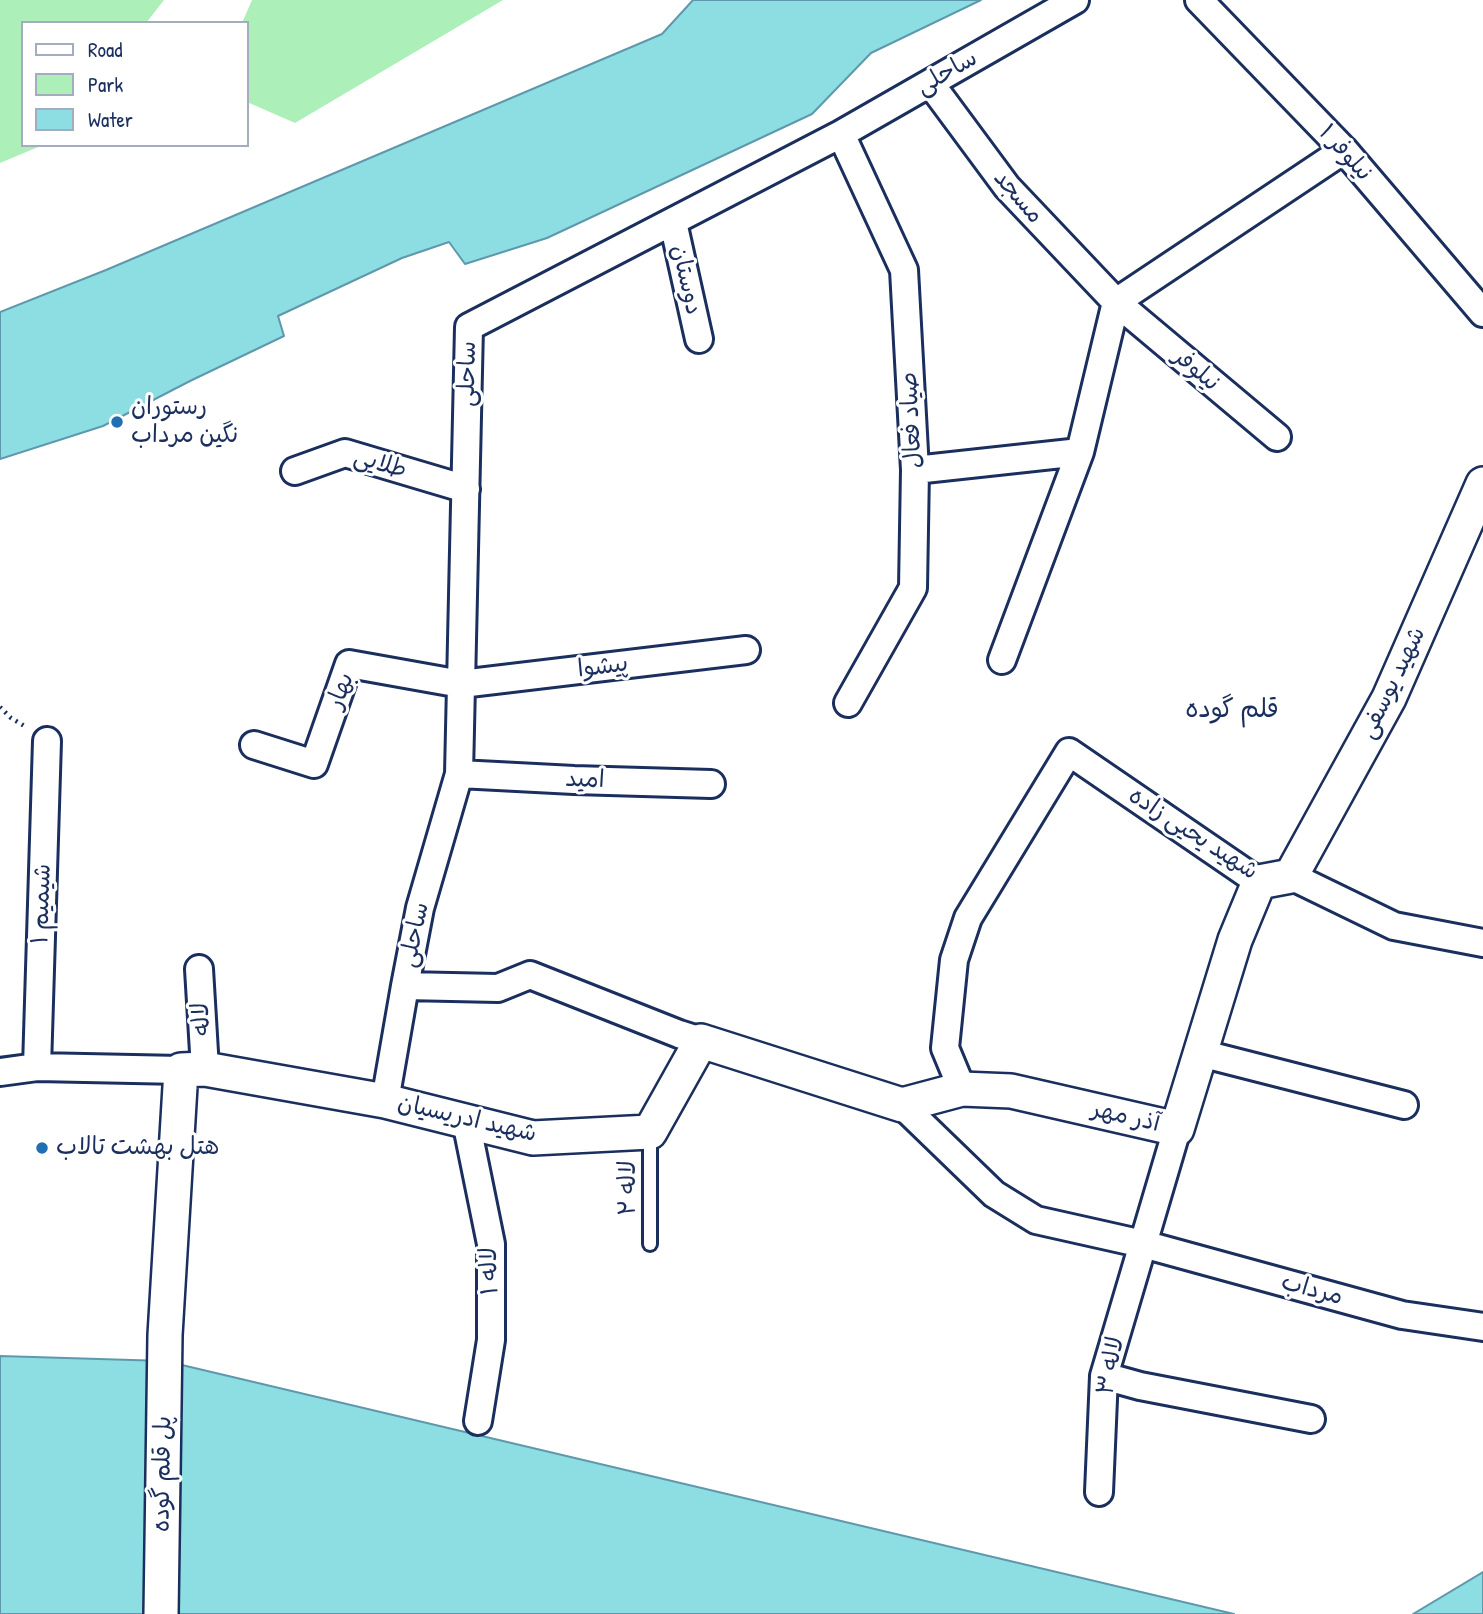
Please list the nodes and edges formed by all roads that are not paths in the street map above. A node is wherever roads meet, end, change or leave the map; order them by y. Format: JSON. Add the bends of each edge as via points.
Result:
{"nodes":[{"id":1,"x":1075,"y":0,"type":"edge"},
{"id":2,"x":1199,"y":0,"type":"edge"},
{"id":3,"x":930,"y":83,"type":"junction"},
{"id":4,"x":841,"y":134,"type":"junction"},
{"id":5,"x":1344,"y":150,"type":"junction"},
{"id":6,"x":673,"y":222,"type":"junction"},
{"id":7,"x":1116,"y":302,"type":"junction"},
{"id":8,"x":1483,"y":313,"type":"edge"},
{"id":9,"x":699,"y":339,"type":"dead end"},
{"id":10,"x":1277,"y":437,"type":"dead end"},
{"id":11,"x":1080,"y":452,"type":"junction"},
{"id":12,"x":915,"y":470,"type":"junction"},
{"id":13,"x":295,"y":471,"type":"dead end"},
{"id":14,"x":1483,"y":484,"type":"edge"},
{"id":15,"x":466,"y":489,"type":"junction"},
{"id":16,"x":746,"y":650,"type":"dead end"},
{"id":17,"x":1002,"y":660,"type":"dead end"},
{"id":18,"x":461,"y":684,"type":"junction"},
{"id":19,"x":848,"y":703,"type":"dead end"},
{"id":20,"x":47,"y":741,"type":"dead end"},
{"id":21,"x":254,"y":745,"type":"dead end"},
{"id":22,"x":459,"y":774,"type":"junction"},
{"id":23,"x":711,"y":784,"type":"dead end"},
{"id":24,"x":1275,"y":879,"type":"junction"},
{"id":25,"x":1483,"y":943,"type":"edge"},
{"id":26,"x":199,"y":969,"type":"dead end"},
{"id":27,"x":405,"y":985,"type":"junction"},
{"id":28,"x":701,"y":1041,"type":"junction"},
{"id":29,"x":1200,"y":1053,"type":"junction"},
{"id":30,"x":37,"y":1067,"type":"junction"},
{"id":31,"x":193,"y":1070,"type":"junction"},
{"id":32,"x":0,"y":1072,"type":"edge"},
{"id":33,"x":962,"y":1088,"type":"junction"},
{"id":34,"x":385,"y":1101,"type":"junction"},
{"id":35,"x":902,"y":1105,"type":"junction"},
{"id":36,"x":1404,"y":1105,"type":"dead end"},
{"id":37,"x":466,"y":1121,"type":"junction"},
{"id":38,"x":1177,"y":1129,"type":"junction"},
{"id":39,"x":650,"y":1132,"type":"junction"},
{"id":40,"x":650,"y":1244,"type":"dead end"},
{"id":41,"x":1143,"y":1244,"type":"junction"},
{"id":42,"x":1483,"y":1327,"type":"edge"},
{"id":43,"x":1104,"y":1376,"type":"junction"},
{"id":44,"x":1311,"y":1419,"type":"dead end"},
{"id":45,"x":478,"y":1421,"type":"dead end"},
{"id":46,"x":1099,"y":1492,"type":"dead end"},
{"id":47,"x":162,"y":1614,"type":"edge"}],
"edges":[{"from":1,"to":3,"type":"street","name":"ساحلی"},
{"from":2,"to":5,"type":"street","name":"نیلوفر ۱"},
{"from":3,"to":4,"type":"street","name":"ساحلی"},
{"from":3,"to":7,"type":"street","name":"مسجد","via":[[1007,187]]},
{"from":4,"to":6,"type":"street","name":"ساحلی"},
{"from":4,"to":12,"type":"street","name":"صیاد فعال","via":[[904,270]]},
{"from":5,"to":7,"type":"street"},
{"from":5,"to":8,"type":"street","name":"نیلوفر ۱"},
{"from":6,"to":9,"type":"street","name":"دوستان"},
{"from":6,"to":15,"type":"street","name":"ساحلی","via":[[469,327]]},
{"from":7,"to":10,"type":"street","name":"نیلوفر"},
{"from":7,"to":11,"type":"street"},
{"from":11,"to":12,"type":"street"},
{"from":11,"to":17,"type":"street"},
{"from":12,"to":19,"type":"street","name":"صیاد فعال","via":[[914,588]]},
{"from":13,"to":15,"type":"street","name":"طلایی","via":[[345,453]]},
{"from":14,"to":24,"type":"street","name":"شهید یوسفی","via":[[1389,698]]},
{"from":15,"to":18,"type":"street","name":"ساحلی"},
{"from":16,"to":18,"type":"street","name":"پیشوا"},
{"from":18,"to":21,"type":"street","name":"بهار","via":[[349,664],[314,764]]},
{"from":18,"to":22,"type":"street","name":"ساحلی"},
{"from":20,"to":30,"type":"street","name":"شیمیم ۱"},
{"from":22,"to":23,"type":"street","name":"امید"},
{"from":22,"to":27,"type":"street","name":"ساحلی","via":[[420,908]]},
{"from":24,"to":25,"type":"street","name":"شهید یحیی زاده","via":[[1394,926]]},
{"from":24,"to":29,"type":"street","name":"آذر مهر","via":[[1235,940]]},
{"from":24,"to":33,"type":"street","name":"شهید یحیی زاده","via":[[1069,752],[968,918],[954,960],[945,1048]]},
{"from":26,"to":31,"type":"street","name":"لاله"},
{"from":27,"to":28,"type":"street","via":[[498,988],[530,975]]},
{"from":27,"to":34,"type":"street","name":"ساحلی"},
{"from":28,"to":35,"type":"street"},
{"from":28,"to":39,"type":"street"},
{"from":29,"to":36,"type":"street"},
{"from":29,"to":38,"type":"street","name":"آذر مهر"},
{"from":30,"to":31,"type":"street"},
{"from":30,"to":32,"type":"street"},
{"from":31,"to":34,"type":"street","name":"شهید ادریسیان"},
{"from":31,"to":47,"type":"street","name":"پل قلم گوده","via":[[165,1335]]},
{"from":33,"to":35,"type":"street","name":"آذر مهر"},
{"from":33,"to":38,"type":"street","name":"آذر مهر","via":[[1011,1091]]},
{"from":34,"to":37,"type":"street","name":"شهید ادریسیان"},
{"from":35,"to":41,"type":"street","name":"مرداب","via":[[994,1194],[1037,1220]]},
{"from":37,"to":39,"type":"street","name":"شهید ادریسیان","via":[[533,1138]]},
{"from":37,"to":45,"type":"street","name":"لاله ۱","via":[[491,1244],[491,1340]]},
{"from":38,"to":41,"type":"street","name":"لاله ۳"},
{"from":39,"to":40,"type":"lane","name":"لاله ۲"},
{"from":41,"to":42,"type":"street","name":"مرداب","via":[[1402,1315]]},
{"from":41,"to":43,"type":"street","name":"لاله ۳"},
{"from":43,"to":44,"type":"street"},
{"from":43,"to":46,"type":"street","name":"لاله ۳"}]}
